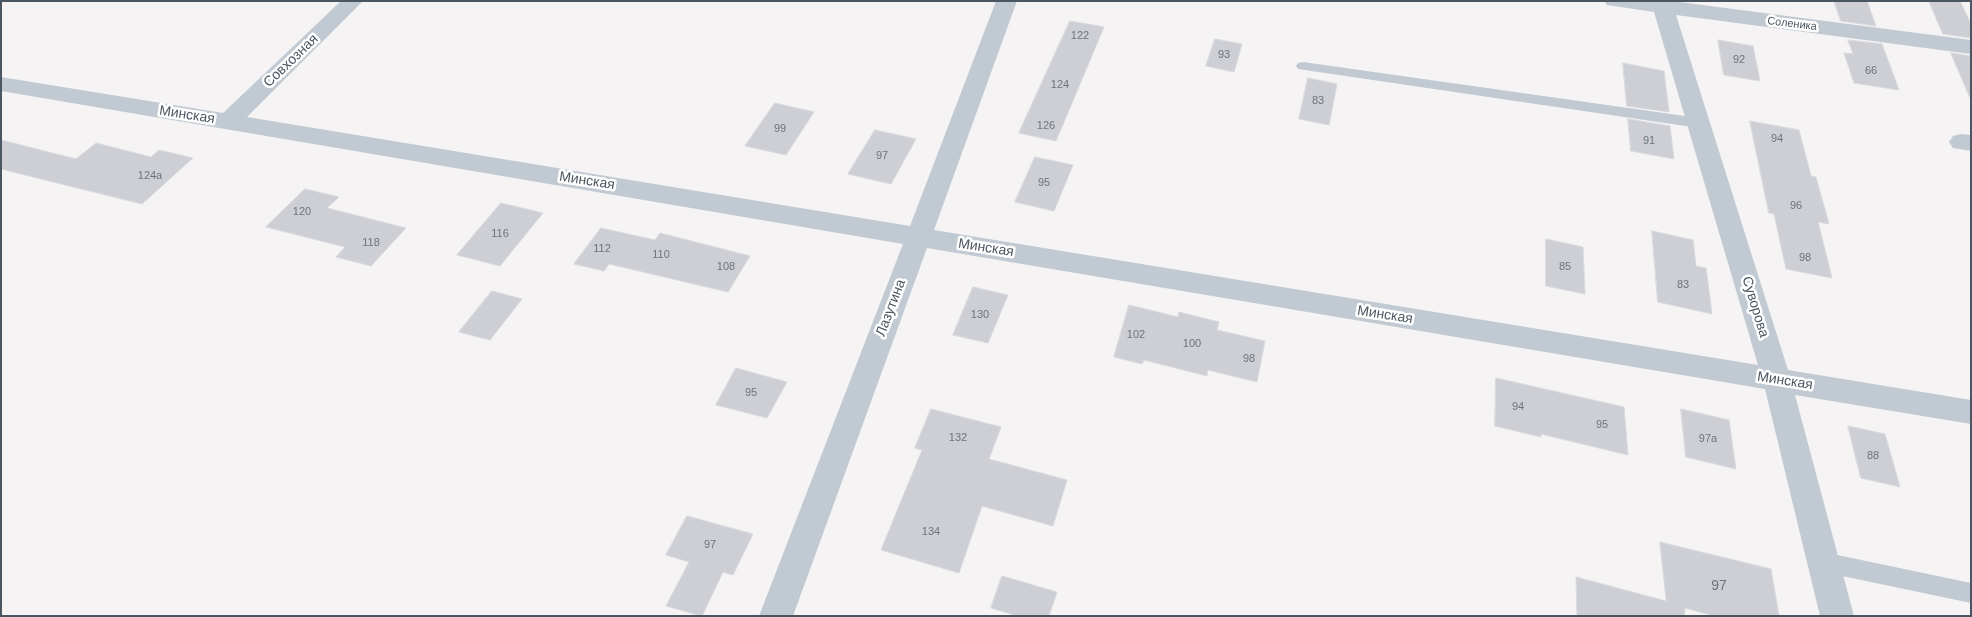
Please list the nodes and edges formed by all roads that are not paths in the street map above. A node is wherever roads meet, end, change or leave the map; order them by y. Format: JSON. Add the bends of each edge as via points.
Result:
{"nodes":[{"id":1,"x":353,"y":1,"type":"edge"},
{"id":2,"x":1007,"y":1,"type":"edge"},
{"id":3,"x":1614,"y":1,"type":"edge"},
{"id":4,"x":1662,"y":4,"type":"edge"},
{"id":5,"x":1971,"y":47,"type":"edge"},
{"id":6,"x":1303,"y":66,"type":"dead end"},
{"id":7,"x":1,"y":84,"type":"edge"},
{"id":8,"x":229,"y":122,"type":"junction"},
{"id":9,"x":1699,"y":123,"type":"junction"},
{"id":10,"x":918,"y":236,"type":"junction"},
{"id":11,"x":1777,"y":380,"type":"junction"},
{"id":12,"x":1971,"y":412,"type":"edge"},
{"id":13,"x":1823,"y":562,"type":"junction"},
{"id":14,"x":1971,"y":592,"type":"edge"},
{"id":15,"x":776,"y":616,"type":"edge"},
{"id":16,"x":1837,"y":616,"type":"edge"}],
"edges":[{"from":1,"to":8,"type":"street","name":"Совхозная"},
{"from":2,"to":10,"type":"street","name":"Лазутина"},
{"from":3,"to":4,"type":"street","name":"Соленика"},
{"from":4,"to":5,"type":"street","name":"Соленика"},
{"from":4,"to":9,"type":"street","name":"Суворова"},
{"from":6,"to":9,"type":"lane"},
{"from":7,"to":8,"type":"street","name":"Минская"},
{"from":8,"to":10,"type":"street","name":"Минская"},
{"from":9,"to":11,"type":"street","name":"Суворова"},
{"from":10,"to":11,"type":"street","name":"Минская"},
{"from":10,"to":15,"type":"street","name":"Лазутина"},
{"from":11,"to":12,"type":"street","name":"Минская"},
{"from":11,"to":13,"type":"street","name":"Суворова"},
{"from":13,"to":14,"type":"lane"},
{"from":13,"to":16,"type":"street","name":"Суворова"}]}
